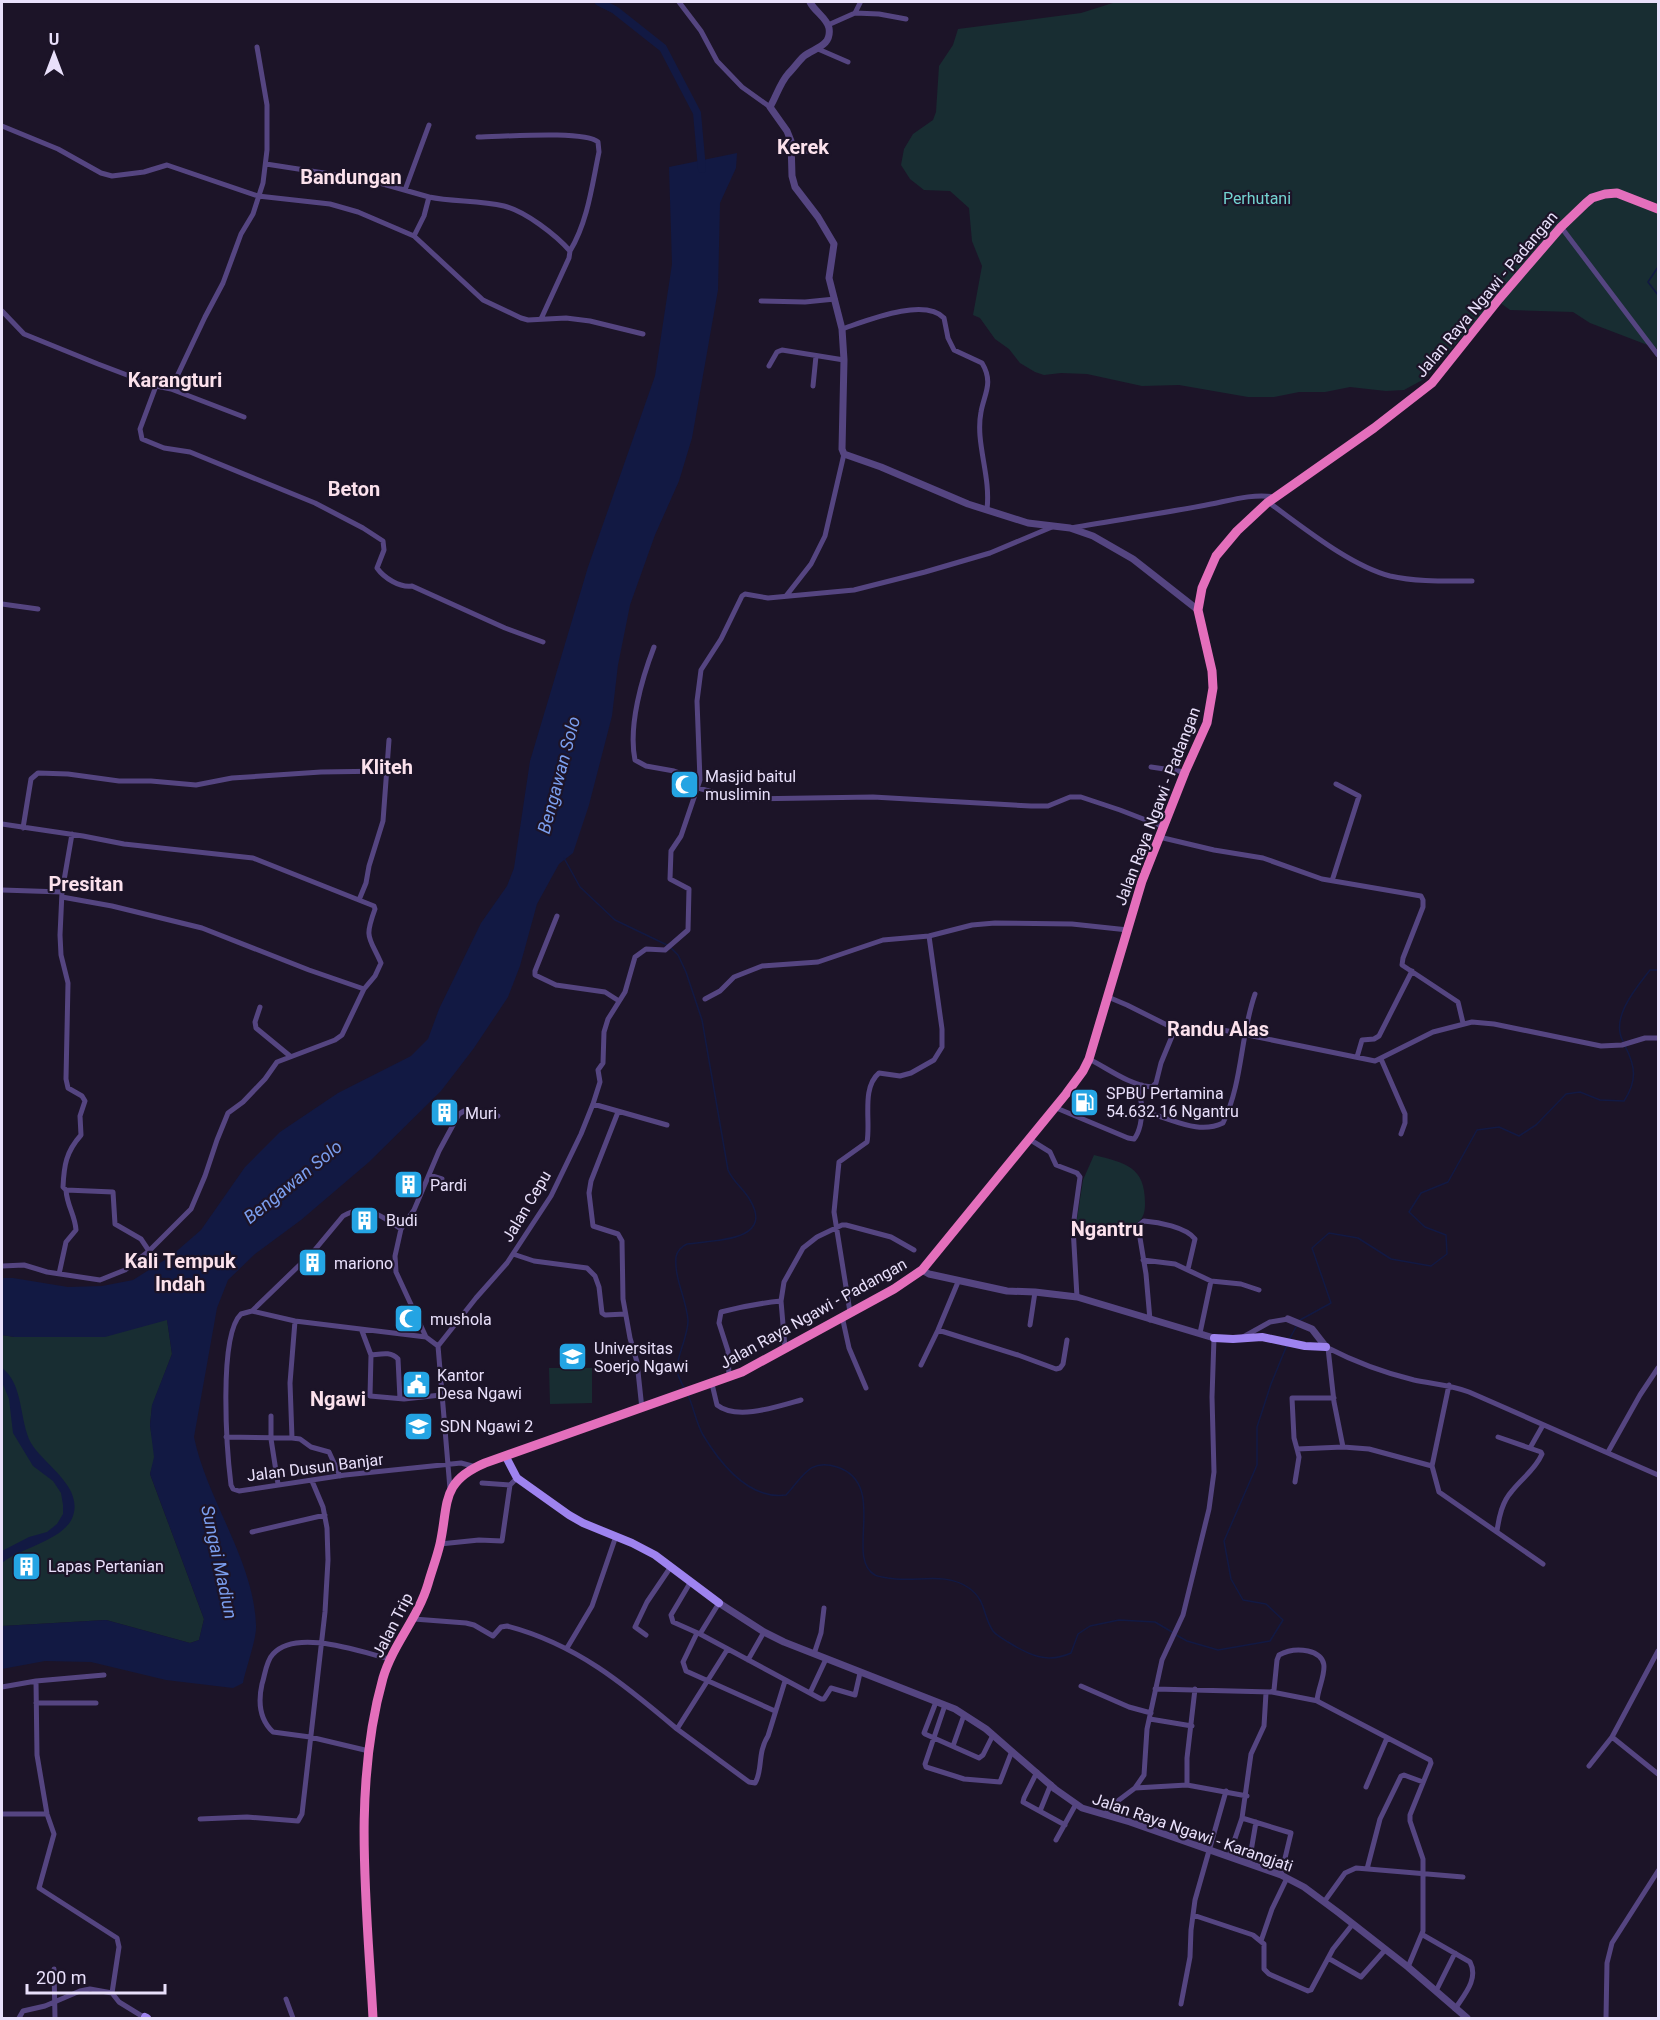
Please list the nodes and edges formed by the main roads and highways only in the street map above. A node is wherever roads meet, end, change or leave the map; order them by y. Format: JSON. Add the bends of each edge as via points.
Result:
{"nodes":[{"id":1,"x":1659,"y":209,"type":"edge"},
{"id":2,"x":1214,"y":1338,"type":"road end"},
{"id":3,"x":1327,"y":1347,"type":"road end"},
{"id":4,"x":506,"y":1457,"type":"junction"},
{"id":5,"x":719,"y":1603,"type":"road end"},
{"id":6,"x":373,"y":2019,"type":"edge"}],
"edges":[{"from":1,"to":4,"type":"highway","name":"Jalan Raya Ngawi - Padangan","via":[[1617,194],[1592,198],[1561,227],[1432,383],[1272,500],[1216,556],[1202,588],[1198,610],[1212,671],[1207,723],[1142,881],[1089,1059],[1076,1082],[922,1270],[894,1289],[729,1377]]},
{"from":2,"to":3,"type":"main road","via":[[1268,1337]]},
{"from":4,"to":5,"type":"main road","name":"Jalan Raya Ngawi - Karangjati","via":[[517,1478],[569,1515],[655,1555]]},
{"from":4,"to":6,"type":"highway","name":"Jalan Trip","via":[[476,1467],[450,1491],[426,1591],[390,1659],[380,1692],[369,1751],[364,1850]]}]}
